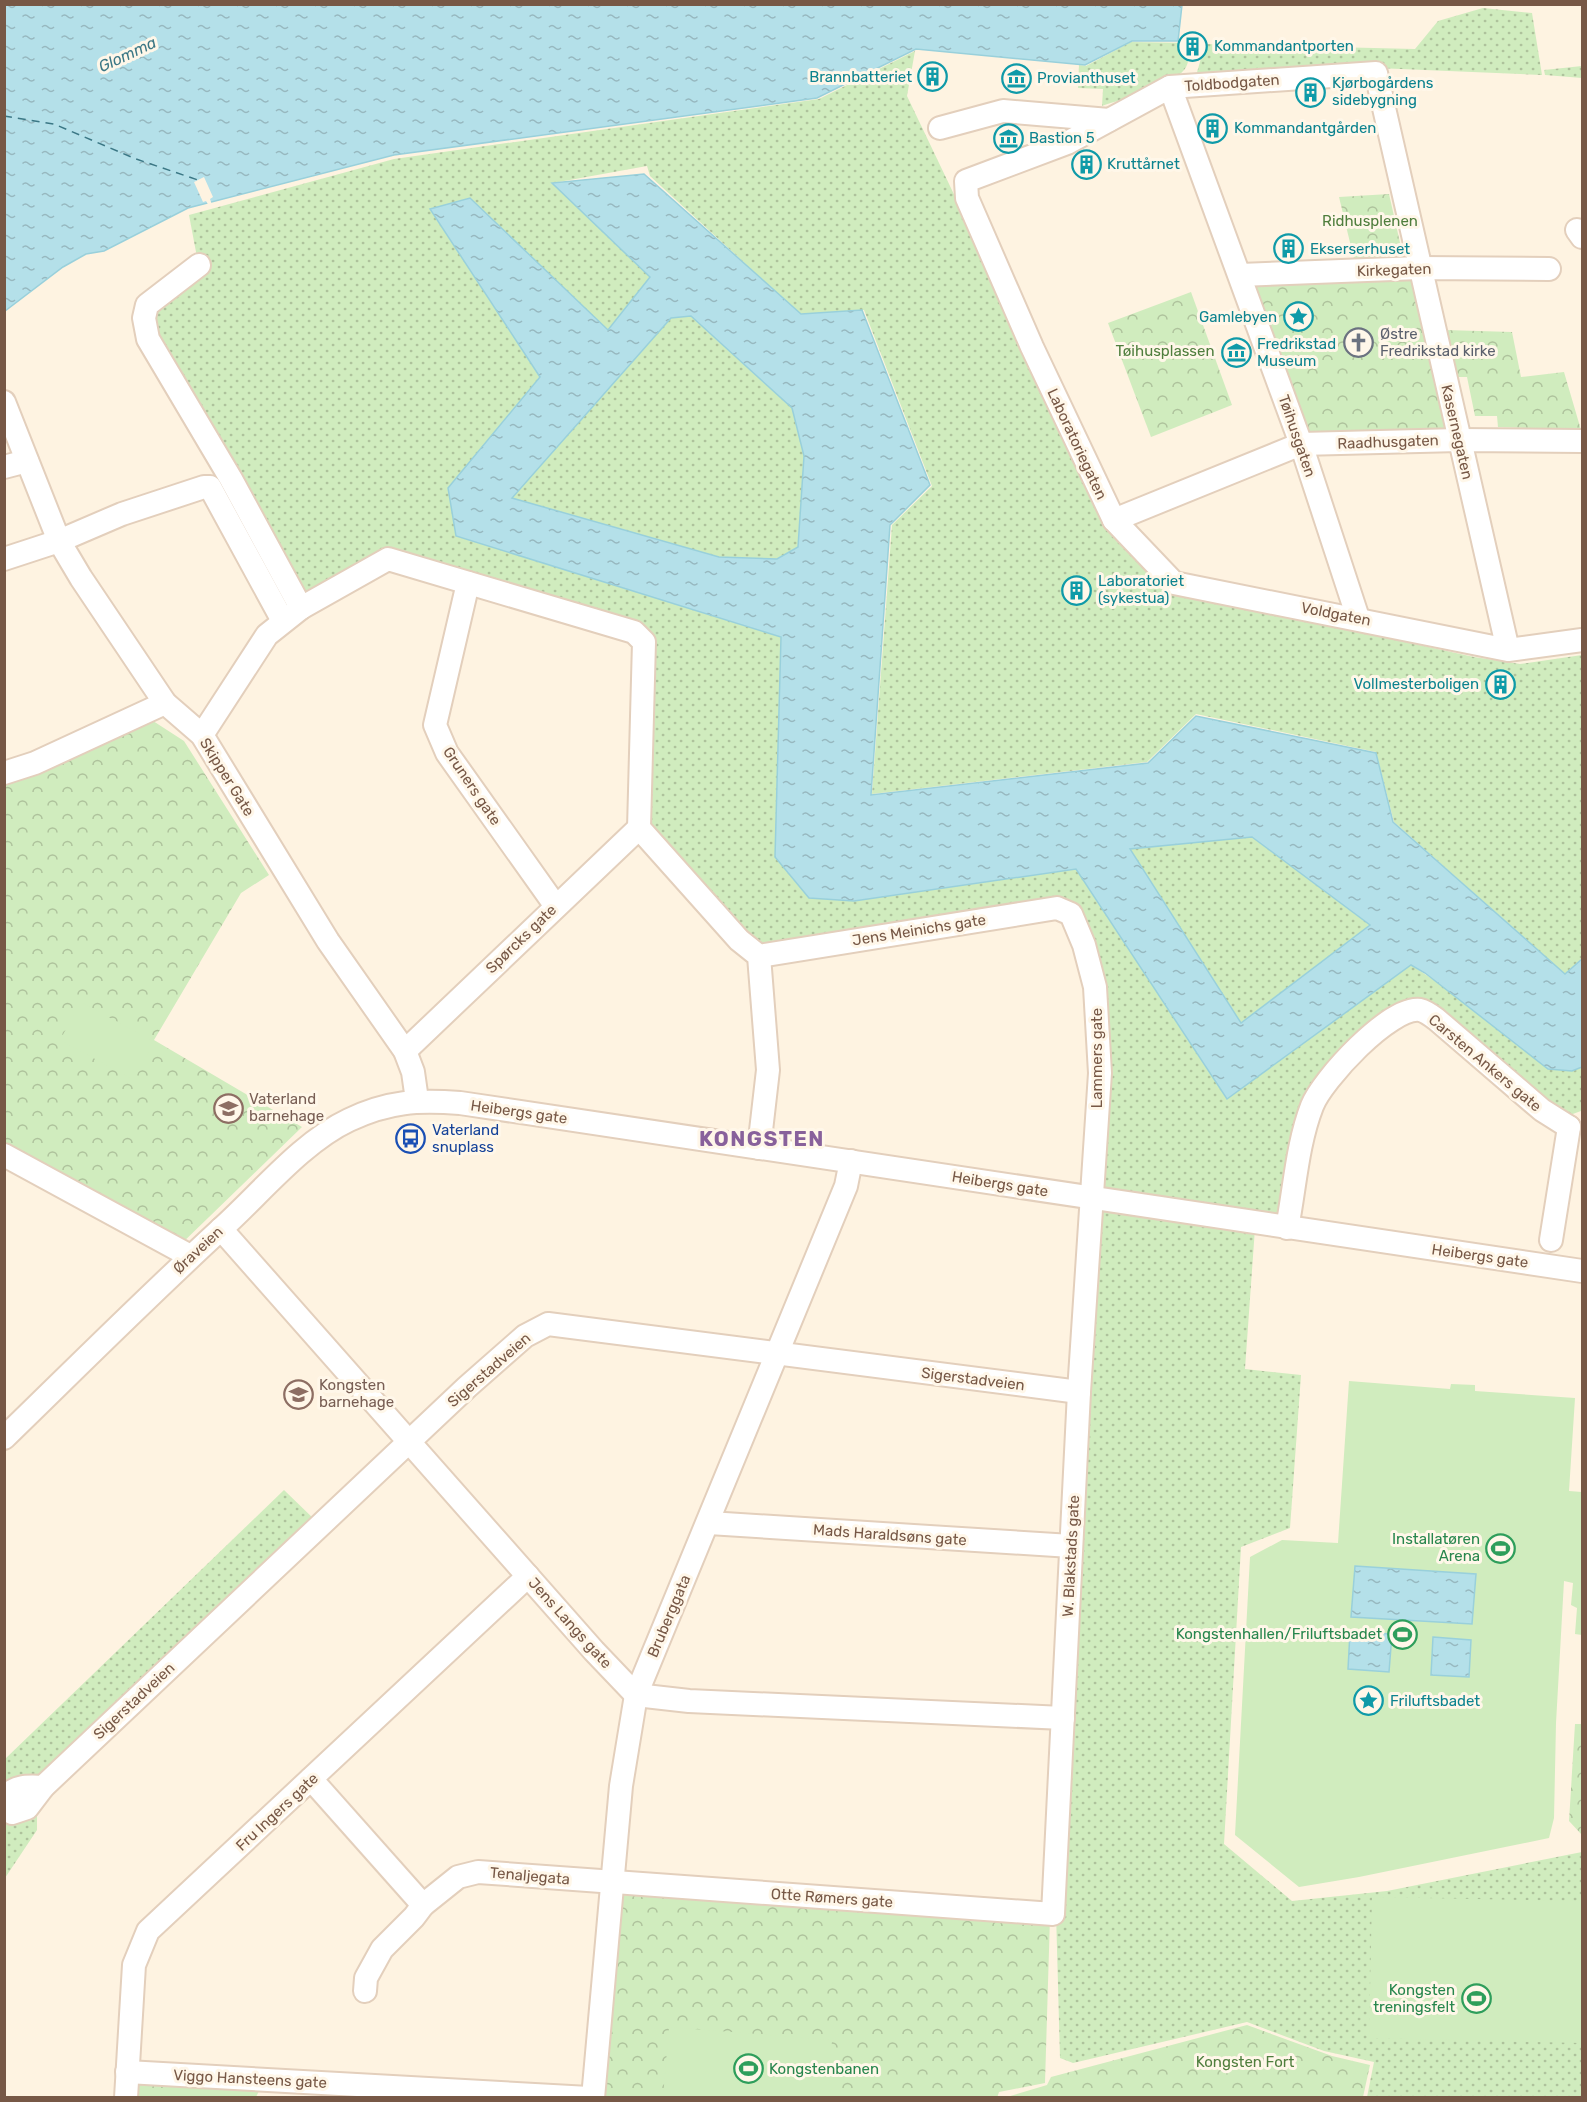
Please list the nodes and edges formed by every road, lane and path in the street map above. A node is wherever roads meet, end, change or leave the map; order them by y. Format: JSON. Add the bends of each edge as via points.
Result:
{"nodes":[{"id":1,"x":1376,"y":73,"type":"joint"},
{"id":2,"x":1170,"y":87,"type":"junction"},
{"id":3,"x":1035,"y":114,"type":"junction"},
{"id":4,"x":1109,"y":120,"type":"junction"},
{"id":5,"x":940,"y":128,"type":"dead end"},
{"id":6,"x":1041,"y":153,"type":"junction"},
{"id":7,"x":966,"y":181,"type":"joint"},
{"id":8,"x":199,"y":265,"type":"dead end"},
{"id":9,"x":1419,"y":268,"type":"junction"},
{"id":10,"x":1549,"y":269,"type":"dead end"},
{"id":11,"x":1240,"y":275,"type":"junction"},
{"id":12,"x":4,"y":402,"type":"edge"},
{"id":13,"x":1459,"y":440,"type":"junction"},
{"id":14,"x":1582,"y":441,"type":"edge"},
{"id":15,"x":1301,"y":444,"type":"junction"},
{"id":16,"x":27,"y":461,"type":"junction"},
{"id":17,"x":4,"y":467,"type":"edge"},
{"id":18,"x":1114,"y":520,"type":"junction"},
{"id":19,"x":59,"y":541,"type":"junction"},
{"id":20,"x":4,"y":559,"type":"edge"},
{"id":21,"x":468,"y":583,"type":"junction"},
{"id":22,"x":292,"y":615,"type":"junction"},
{"id":23,"x":1358,"y":618,"type":"junction"},
{"id":24,"x":1582,"y":640,"type":"edge"},
{"id":25,"x":1508,"y":650,"type":"junction"},
{"id":26,"x":165,"y":703,"type":"junction"},
{"id":27,"x":202,"y":735,"type":"junction"},
{"id":28,"x":4,"y":773,"type":"edge"},
{"id":29,"x":639,"y":828,"type":"junction"},
{"id":30,"x":555,"y":905,"type":"junction"},
{"id":31,"x":1075,"y":921,"type":"joint"},
{"id":32,"x":759,"y":956,"type":"junction"},
{"id":33,"x":405,"y":1051,"type":"junction"},
{"id":34,"x":417,"y":1100,"type":"junction"},
{"id":35,"x":1576,"y":1123,"type":"edge"},
{"id":36,"x":759,"y":1148,"type":"junction"},
{"id":37,"x":4,"y":1155,"type":"edge"},
{"id":38,"x":851,"y":1161,"type":"junction"},
{"id":39,"x":1093,"y":1198,"type":"junction"},
{"id":40,"x":1287,"y":1228,"type":"junction"},
{"id":41,"x":221,"y":1229,"type":"junction"},
{"id":42,"x":1551,"y":1240,"type":"dead end"},
{"id":43,"x":190,"y":1256,"type":"junction"},
{"id":44,"x":1582,"y":1271,"type":"edge"},
{"id":45,"x":777,"y":1355,"type":"junction"},
{"id":46,"x":1079,"y":1392,"type":"junction"},
{"id":47,"x":4,"y":1438,"type":"edge"},
{"id":48,"x":410,"y":1444,"type":"junction"},
{"id":49,"x":708,"y":1523,"type":"junction"},
{"id":50,"x":1071,"y":1546,"type":"junction"},
{"id":51,"x":528,"y":1576,"type":"junction"},
{"id":52,"x":636,"y":1695,"type":"junction"},
{"id":53,"x":1063,"y":1718,"type":"junction"},
{"id":54,"x":311,"y":1779,"type":"junction"},
{"id":55,"x":4,"y":1803,"type":"edge"},
{"id":56,"x":611,"y":1883,"type":"junction"},
{"id":57,"x":423,"y":1905,"type":"junction"},
{"id":58,"x":1053,"y":1914,"type":"joint"},
{"id":59,"x":365,"y":1991,"type":"dead end"},
{"id":60,"x":128,"y":2072,"type":"junction"},
{"id":61,"x":126,"y":2097,"type":"edge"},
{"id":62,"x":591,"y":2097,"type":"edge"}],
"edges":[{"from":1,"to":2,"type":"street","name":"Toldbodgaten"},
{"from":1,"to":9,"type":"street","name":"Kasernegaten"},
{"from":2,"to":4,"type":"street","name":"Toldbodgaten"},
{"from":2,"to":11,"type":"street","name":"Tøihusgaten"},
{"from":3,"to":4,"type":"street"},
{"from":3,"to":5,"type":"street","via":[[1003,111]]},
{"from":3,"to":6,"type":"street"},
{"from":4,"to":6,"type":"street","name":"Toldbodgaten"},
{"from":6,"to":7,"type":"street","name":"Toldbodgaten"},
{"from":7,"to":18,"type":"street","name":"Laboratoriegaten","via":[[967,198],[1008,294]]},
{"from":8,"to":22,"type":"street","via":[[147,305],[144,318],[148,339],[231,479]]},
{"from":9,"to":10,"type":"street","name":"Kirkegaten"},
{"from":9,"to":11,"type":"street","name":"Kirkegaten"},
{"from":9,"to":13,"type":"street","name":"Kasernegaten"},
{"from":11,"to":15,"type":"street","name":"Tøihusgaten"},
{"from":12,"to":16,"type":"street","name":"Skipper Gate"},
{"from":13,"to":14,"type":"street","name":"Raadhusgaten"},
{"from":13,"to":15,"type":"street","name":"Raadhusgaten"},
{"from":13,"to":25,"type":"street","name":"Kasernegaten"},
{"from":15,"to":18,"type":"street"},
{"from":15,"to":23,"type":"street","name":"Tøihusgaten"},
{"from":16,"to":17,"type":"street"},
{"from":16,"to":19,"type":"street","name":"Skipper Gate"},
{"from":18,"to":23,"type":"street","name":"Voldgaten","via":[[1174,583]]},
{"from":19,"to":20,"type":"street"},
{"from":19,"to":22,"type":"street","via":[[122,514],[210,487]]},
{"from":19,"to":26,"type":"street","name":"Skipper Gate"},
{"from":21,"to":22,"type":"street","via":[[388,559]]},
{"from":21,"to":29,"type":"street","via":[[634,632],[644,642]]},
{"from":21,"to":30,"type":"street","name":"Gruners gate","via":[[435,725],[447,753]]},
{"from":22,"to":27,"type":"street","via":[[253,653]]},
{"from":23,"to":25,"type":"street","name":"Voldgaten"},
{"from":24,"to":25,"type":"street","name":"Voldgaten"},
{"from":26,"to":27,"type":"street","name":"Skipper Gate"},
{"from":26,"to":28,"type":"street"},
{"from":27,"to":33,"type":"street","name":"Skipper Gate","via":[[328,940]]},
{"from":29,"to":30,"type":"street","name":"Spørcks gate"},
{"from":29,"to":32,"type":"street","via":[[739,940]]},
{"from":30,"to":33,"type":"street","name":"Spørcks gate"},
{"from":31,"to":32,"type":"street","name":"Jens Meinichs gate","via":[[1071,914],[1057,908]]},
{"from":31,"to":39,"type":"street","name":"Lammers gate","via":[[1097,1006],[1100,1073]]},
{"from":32,"to":36,"type":"street","via":[[768,1071]]},
{"from":33,"to":34,"type":"street","name":"Skipper Gate"},
{"from":34,"to":36,"type":"street","name":"Heibergs gate"},
{"from":34,"to":41,"type":"street","name":"Øraveien","via":[[380,1107],[347,1121],[282,1171]]},
{"from":35,"to":40,"type":"street","name":"Carsten Ankers gate","via":[[1542,1110],[1436,1019],[1421,1010],[1409,1012],[1388,1023],[1334,1072],[1313,1103],[1302,1141]]},
{"from":35,"to":42,"type":"street"},
{"from":36,"to":38,"type":"street","name":"Heibergs gate"},
{"from":37,"to":43,"type":"street"},
{"from":38,"to":39,"type":"street","name":"Heibergs gate"},
{"from":38,"to":45,"type":"street","name":"Bruberggata","via":[[846,1186]]},
{"from":39,"to":40,"type":"street","name":"Heibergs gate"},
{"from":39,"to":46,"type":"street","name":"W. Blakstads gate"},
{"from":40,"to":44,"type":"street","name":"Heibergs gate"},
{"from":41,"to":43,"type":"street","name":"Øraveien"},
{"from":41,"to":48,"type":"street","name":"Jens Langs gate"},
{"from":43,"to":47,"type":"street","name":"Øraveien"},
{"from":45,"to":46,"type":"street","name":"Sigerstadveien"},
{"from":45,"to":48,"type":"street","name":"Sigerstadveien","via":[[548,1324],[525,1336]]},
{"from":45,"to":49,"type":"street","name":"Bruberggata"},
{"from":46,"to":50,"type":"street","name":"W. Blakstads gate"},
{"from":48,"to":51,"type":"street","name":"Jens Langs gate"},
{"from":48,"to":55,"type":"street","name":"Sigerstadveien","via":[[43,1787],[17,1788],[7,1794]]},
{"from":49,"to":50,"type":"street","name":"Mads Haraldsøns gate"},
{"from":49,"to":52,"type":"street","name":"Bruberggata"},
{"from":50,"to":53,"type":"street","name":"W. Blakstads gate"},
{"from":51,"to":52,"type":"street","name":"Jens Langs gate"},
{"from":51,"to":54,"type":"street","name":"Fru Ingers gate"},
{"from":52,"to":53,"type":"street","via":[[688,1701]]},
{"from":52,"to":56,"type":"street","name":"Bruberggata"},
{"from":53,"to":58,"type":"street","name":"W. Blakstads gate"},
{"from":54,"to":57,"type":"street"},
{"from":54,"to":60,"type":"street","name":"Fru Ingers gate","via":[[148,1931],[134,1965]]},
{"from":56,"to":57,"type":"street","name":"Tenaljegata","via":[[478,1872],[458,1877]]},
{"from":56,"to":58,"type":"street","name":"Otte Rømers gate"},
{"from":56,"to":62,"type":"street","name":"Bruberggata"},
{"from":57,"to":59,"type":"street","name":"Tenaljegata","via":[[382,1949],[366,1978]]},
{"from":60,"to":61,"type":"street","name":"Fru Ingers gate"},
{"from":60,"to":62,"type":"street","name":"Viggo Hansteens gate"}]}
